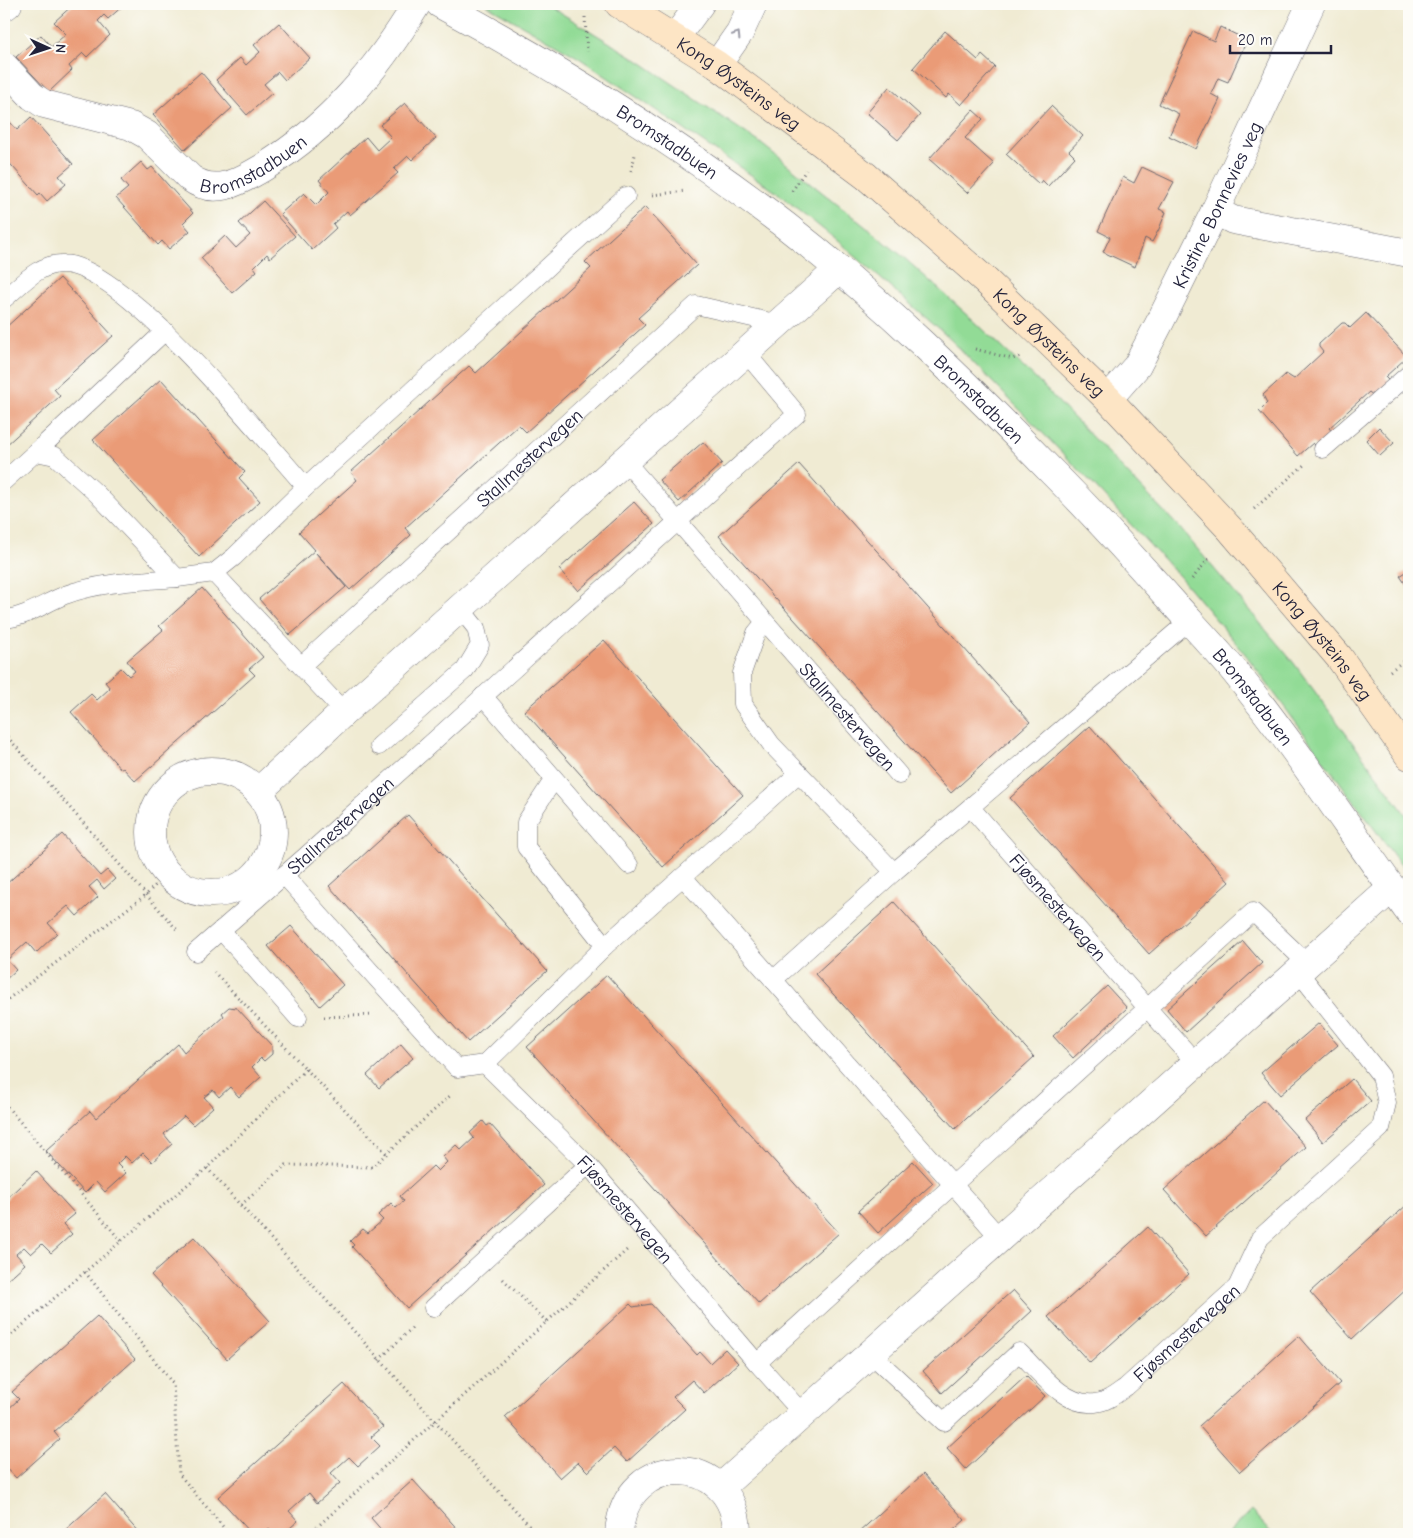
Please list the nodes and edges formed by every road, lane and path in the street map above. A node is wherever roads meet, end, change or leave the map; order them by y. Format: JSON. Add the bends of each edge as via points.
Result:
{"nodes":[{"id":1,"x":8,"y":4,"type":"edge"},
{"id":2,"x":417,"y":4,"type":"edge"},
{"id":3,"x":440,"y":4,"type":"edge"},
{"id":4,"x":619,"y":4,"type":"edge"},
{"id":5,"x":700,"y":4,"type":"edge"},
{"id":6,"x":753,"y":4,"type":"edge"},
{"id":7,"x":1311,"y":4,"type":"edge"},
{"id":8,"x":4,"y":7,"type":"edge"},
{"id":9,"x":675,"y":38,"type":"junction"},
{"id":10,"x":4,"y":66,"type":"edge"},
{"id":11,"x":717,"y":66,"type":"junction"},
{"id":12,"x":711,"y":171,"type":"junction"},
{"id":13,"x":626,"y":196,"type":"joint"},
{"id":14,"x":1215,"y":211,"type":"junction"},
{"id":15,"x":1409,"y":252,"type":"edge"},
{"id":16,"x":838,"y":270,"type":"junction"},
{"id":17,"x":4,"y":299,"type":"edge"},
{"id":18,"x":779,"y":324,"type":"junction"},
{"id":19,"x":165,"y":331,"type":"junction"},
{"id":20,"x":746,"y":353,"type":"junction"},
{"id":21,"x":1409,"y":374,"type":"edge"},
{"id":22,"x":1108,"y":399,"type":"junction"},
{"id":23,"x":1323,"y":448,"type":"joint"},
{"id":24,"x":36,"y":452,"type":"junction"},
{"id":25,"x":625,"y":461,"type":"junction"},
{"id":26,"x":4,"y":481,"type":"edge"},
{"id":27,"x":306,"y":487,"type":"junction"},
{"id":28,"x":1254,"y":509,"type":"dead end"},
{"id":29,"x":676,"y":522,"type":"junction"},
{"id":30,"x":214,"y":573,"type":"junction"},
{"id":31,"x":177,"y":578,"type":"junction"},
{"id":32,"x":460,"y":608,"type":"junction"},
{"id":33,"x":4,"y":619,"type":"edge"},
{"id":34,"x":1189,"y":621,"type":"junction"},
{"id":35,"x":765,"y":622,"type":"junction"},
{"id":36,"x":1409,"y":658,"type":"edge"},
{"id":37,"x":301,"y":666,"type":"junction"},
{"id":38,"x":1390,"y":671,"type":"dead end"},
{"id":39,"x":483,"y":696,"type":"junction"},
{"id":40,"x":344,"y":712,"type":"junction"},
{"id":41,"x":4,"y":733,"type":"edge"},
{"id":42,"x":379,"y":746,"type":"dead end"},
{"id":43,"x":1409,"y":756,"type":"edge"},
{"id":44,"x":799,"y":773,"type":"junction"},
{"id":45,"x":900,"y":774,"type":"dead end"},
{"id":46,"x":554,"y":779,"type":"junction"},
{"id":47,"x":258,"y":792,"type":"junction"},
{"id":48,"x":971,"y":808,"type":"junction"},
{"id":49,"x":629,"y":865,"type":"dead end"},
{"id":50,"x":894,"y":872,"type":"junction"},
{"id":51,"x":167,"y":874,"type":"junction"},
{"id":52,"x":284,"y":875,"type":"junction"},
{"id":53,"x":683,"y":877,"type":"junction"},
{"id":54,"x":1392,"y":888,"type":"junction"},
{"id":55,"x":147,"y":894,"type":"junction"},
{"id":56,"x":1409,"y":912,"type":"edge"},
{"id":57,"x":221,"y":930,"type":"junction"},
{"id":58,"x":606,"y":946,"type":"junction"},
{"id":59,"x":196,"y":952,"type":"junction"},
{"id":60,"x":1301,"y":966,"type":"junction"},
{"id":61,"x":773,"y":980,"type":"junction"},
{"id":62,"x":4,"y":1002,"type":"edge"},
{"id":63,"x":1146,"y":1008,"type":"junction"},
{"id":64,"x":409,"y":1014,"type":"junction"},
{"id":65,"x":298,"y":1018,"type":"joint"},
{"id":66,"x":1195,"y":1062,"type":"junction"},
{"id":67,"x":485,"y":1064,"type":"junction"},
{"id":68,"x":306,"y":1069,"type":"junction"},
{"id":69,"x":4,"y":1103,"type":"edge"},
{"id":70,"x":387,"y":1154,"type":"junction"},
{"id":71,"x":588,"y":1165,"type":"junction"},
{"id":72,"x":207,"y":1168,"type":"junction"},
{"id":73,"x":952,"y":1185,"type":"junction"},
{"id":74,"x":241,"y":1205,"type":"junction"},
{"id":75,"x":646,"y":1233,"type":"junction"},
{"id":76,"x":999,"y":1237,"type":"junction"},
{"id":77,"x":121,"y":1241,"type":"junction"},
{"id":78,"x":484,"y":1261,"type":"junction"},
{"id":79,"x":85,"y":1272,"type":"junction"},
{"id":80,"x":433,"y":1308,"type":"joint"},
{"id":81,"x":547,"y":1322,"type":"junction"},
{"id":82,"x":4,"y":1341,"type":"edge"},
{"id":83,"x":870,"y":1353,"type":"junction"},
{"id":84,"x":379,"y":1360,"type":"junction"},
{"id":85,"x":757,"y":1363,"type":"junction"},
{"id":86,"x":803,"y":1414,"type":"junction"},
{"id":87,"x":435,"y":1424,"type":"junction"},
{"id":88,"x":720,"y":1488,"type":"junction"},
{"id":89,"x":230,"y":1534,"type":"edge"},
{"id":90,"x":309,"y":1534,"type":"edge"},
{"id":91,"x":537,"y":1534,"type":"edge"},
{"id":92,"x":619,"y":1534,"type":"edge"},
{"id":93,"x":738,"y":1534,"type":"edge"}],
"edges":[{"from":1,"to":8,"type":"street"},
{"from":2,"to":10,"type":"street","name":"Bromstadbuen","via":[[396,40],[370,73],[317,129],[289,151],[238,182],[219,188],[198,184],[146,135],[131,126],[44,104]]},
{"from":3,"to":12,"type":"street","name":"Bromstadbuen","via":[[642,123]]},
{"from":4,"to":9,"type":"main road","name":"Kong Øysteins veg"},
{"from":5,"to":9,"type":"street"},
{"from":11,"to":6,"type":"street","one_way":true,"via":[[740,32]]},
{"from":7,"to":14,"type":"street","name":"Kristine Bonnevies veg"},
{"from":9,"to":11,"type":"main road","name":"Kong Øysteins veg"},
{"from":11,"to":22,"type":"main road","name":"Kong Øysteins veg","via":[[873,183],[985,280]]},
{"from":12,"to":13,"type":"path","via":[[693,190],[668,195]]},
{"from":12,"to":16,"type":"street","name":"Bromstadbuen","via":[[787,227]]},
{"from":13,"to":27,"type":"lane"},
{"from":14,"to":15,"type":"street","via":[[1233,220]]},
{"from":14,"to":22,"type":"street","name":"Kristine Bonnevies veg","via":[[1137,366]]},
{"from":16,"to":18,"type":"street"},
{"from":16,"to":34,"type":"street","name":"Bromstadbuen","via":[[976,393],[1106,527]]},
{"from":17,"to":19,"type":"lane","via":[[40,269],[63,264],[88,270],[147,313]]},
{"from":18,"to":20,"type":"street"},
{"from":18,"to":37,"type":"lane","name":"Stallmestervegen","via":[[696,305]]},
{"from":19,"to":24,"type":"lane"},
{"from":19,"to":27,"type":"lane"},
{"from":20,"to":25,"type":"street"},
{"from":20,"to":29,"type":"lane","name":"Stallmestervegen","via":[[797,414]]},
{"from":21,"to":23,"type":"lane"},
{"from":22,"to":43,"type":"main road","name":"Kong Øysteins veg","via":[[1230,529],[1332,650]]},
{"from":23,"to":28,"type":"path"},
{"from":24,"to":26,"type":"lane"},
{"from":24,"to":31,"type":"lane","via":[[55,456],[97,494]]},
{"from":25,"to":29,"type":"lane","name":"Stallmestervegen"},
{"from":25,"to":32,"type":"street"},
{"from":27,"to":30,"type":"lane"},
{"from":29,"to":35,"type":"lane","name":"Stallmestervegen"},
{"from":29,"to":39,"type":"lane","name":"Stallmestervegen"},
{"from":30,"to":31,"type":"lane"},
{"from":30,"to":37,"type":"lane"},
{"from":31,"to":33,"type":"lane","via":[[107,584],[65,595],[37,610]]},
{"from":32,"to":40,"type":"street"},
{"from":32,"to":42,"type":"lane","via":[[476,628],[480,645],[465,670]]},
{"from":34,"to":48,"type":"lane"},
{"from":34,"to":54,"type":"street","name":"Bromstadbuen","via":[[1235,672],[1343,816]]},
{"from":35,"to":44,"type":"lane","via":[[756,633],[742,673],[743,704],[771,744]]},
{"from":35,"to":45,"type":"lane","name":"Stallmestervegen"},
{"from":36,"to":38,"type":"path"},
{"from":37,"to":40,"type":"lane"},
{"from":39,"to":46,"type":"lane"},
{"from":39,"to":52,"type":"lane","name":"Stallmestervegen"},
{"from":40,"to":47,"type":"street"},
{"from":41,"to":55,"type":"path"},
{"from":44,"to":50,"type":"lane"},
{"from":44,"to":53,"type":"lane"},
{"from":46,"to":49,"type":"lane"},
{"from":46,"to":58,"type":"lane","via":[[526,822],[526,847]]},
{"from":47,"to":51,"type":"street","name":"Stallmestervegen","via":[[269,810],[273,830],[270,852],[260,870],[244,884],[225,892],[204,893],[184,886]]},
{"from":47,"to":51,"type":"street","name":"Stallmestervegen","via":[[244,779],[226,772],[206,771],[171,786],[159,801],[152,819],[151,839],[156,857]]},
{"from":48,"to":50,"type":"lane"},
{"from":48,"to":63,"type":"lane","name":"Fjøsmestervegen"},
{"from":50,"to":61,"type":"lane"},
{"from":51,"to":55,"type":"path"},
{"from":52,"to":57,"type":"lane","name":"Stallmestervegen"},
{"from":52,"to":64,"type":"lane"},
{"from":53,"to":58,"type":"lane"},
{"from":53,"to":61,"type":"lane"},
{"from":54,"to":56,"type":"street","name":"Bromstadbuen"},
{"from":54,"to":60,"type":"street"},
{"from":55,"to":59,"type":"path"},
{"from":55,"to":62,"type":"path"},
{"from":57,"to":59,"type":"lane","name":"Stallmestervegen"},
{"from":57,"to":65,"type":"lane"},
{"from":58,"to":67,"type":"lane"},
{"from":59,"to":68,"type":"path"},
{"from":60,"to":63,"type":"lane","name":"Fjøsmestervegen","via":[[1253,912]]},
{"from":60,"to":66,"type":"street"},
{"from":60,"to":83,"type":"lane","name":"Fjøsmestervegen","via":[[1381,1076],[1387,1103],[1381,1128],[1260,1238],[1238,1287],[1223,1301],[1126,1387],[1094,1404],[1076,1401],[1060,1392],[1019,1352],[944,1422]]},
{"from":61,"to":73,"type":"lane"},
{"from":63,"to":66,"type":"lane","name":"Fjøsmestervegen"},
{"from":63,"to":73,"type":"lane","name":"Fjøsmestervegen"},
{"from":64,"to":65,"type":"path"},
{"from":64,"to":67,"type":"lane","via":[[457,1068]]},
{"from":66,"to":76,"type":"street"},
{"from":67,"to":70,"type":"path"},
{"from":67,"to":71,"type":"lane","name":"Fjøsmestervegen"},
{"from":68,"to":70,"type":"path"},
{"from":68,"to":72,"type":"path"},
{"from":69,"to":77,"type":"path"},
{"from":70,"to":74,"type":"path","via":[[372,1167],[286,1166]]},
{"from":71,"to":75,"type":"lane","name":"Fjøsmestervegen"},
{"from":71,"to":78,"type":"lane"},
{"from":72,"to":74,"type":"path"},
{"from":72,"to":77,"type":"path"},
{"from":73,"to":76,"type":"lane"},
{"from":73,"to":85,"type":"lane","name":"Fjøsmestervegen"},
{"from":74,"to":84,"type":"path"},
{"from":75,"to":81,"type":"path"},
{"from":75,"to":85,"type":"lane","name":"Fjøsmestervegen"},
{"from":76,"to":83,"type":"street"},
{"from":77,"to":79,"type":"path"},
{"from":78,"to":80,"type":"lane"},
{"from":78,"to":81,"type":"path"},
{"from":79,"to":82,"type":"path"},
{"from":79,"to":89,"type":"path","via":[[174,1384],[179,1474]]},
{"from":80,"to":84,"type":"path"},
{"from":81,"to":87,"type":"path"},
{"from":83,"to":86,"type":"street"},
{"from":84,"to":87,"type":"path"},
{"from":85,"to":86,"type":"lane","name":"Fjøsmestervegen"},
{"from":86,"to":88,"type":"street"},
{"from":87,"to":90,"type":"path"},
{"from":87,"to":91,"type":"path"},
{"from":88,"to":92,"type":"street","via":[[706,1477],[688,1471],[670,1471],[653,1476],[638,1486],[627,1500],[620,1517]]},
{"from":88,"to":93,"type":"street","via":[[732,1503]]}]}
